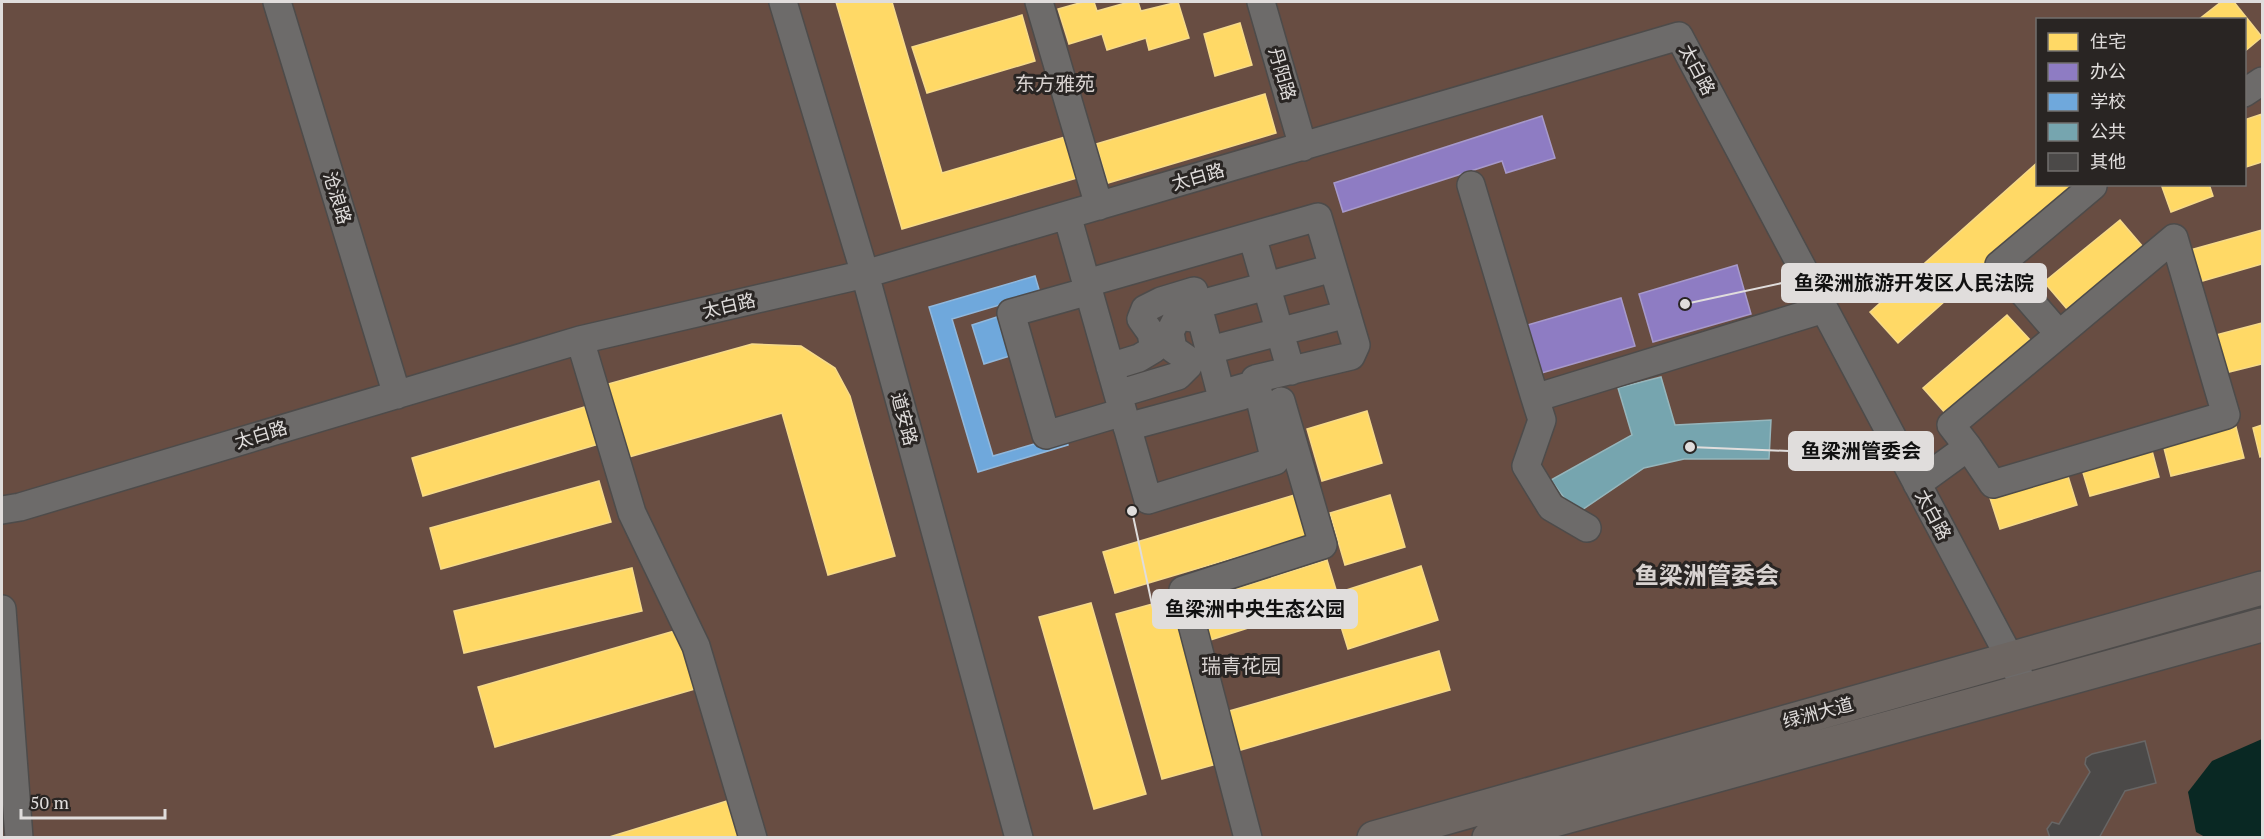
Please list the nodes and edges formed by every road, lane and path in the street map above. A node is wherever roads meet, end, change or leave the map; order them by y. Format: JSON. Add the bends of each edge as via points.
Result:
{"nodes":[{"id":1,"x":277,"y":2,"type":"edge"},
{"id":2,"x":783,"y":2,"type":"edge"},
{"id":3,"x":1039,"y":2,"type":"edge"},
{"id":4,"x":1261,"y":2,"type":"edge"},
{"id":5,"x":2262,"y":81,"type":"edge"},
{"id":6,"x":2246,"y":92,"type":"edge"},
{"id":7,"x":1303,"y":147,"type":"junction"},
{"id":8,"x":1471,"y":185,"type":"dead end"},
{"id":9,"x":2093,"y":186,"type":"dead end"},
{"id":10,"x":1099,"y":206,"type":"junction"},
{"id":11,"x":1067,"y":215,"type":"junction"},
{"id":12,"x":1252,"y":236,"type":"junction"},
{"id":13,"x":1184,"y":255,"type":"junction"},
{"id":14,"x":1333,"y":268,"type":"junction"},
{"id":15,"x":865,"y":274,"type":"junction"},
{"id":16,"x":1266,"y":286,"type":"junction"},
{"id":17,"x":1088,"y":287,"type":"junction"},
{"id":18,"x":1198,"y":305,"type":"junction"},
{"id":19,"x":1824,"y":309,"type":"junction"},
{"id":20,"x":1347,"y":314,"type":"junction"},
{"id":21,"x":1280,"y":332,"type":"junction"},
{"id":22,"x":2059,"y":334,"type":"junction"},
{"id":23,"x":580,"y":340,"type":"junction"},
{"id":24,"x":1210,"y":350,"type":"junction"},
{"id":25,"x":1110,"y":367,"type":"junction"},
{"id":26,"x":1291,"y":370,"type":"junction"},
{"id":27,"x":1265,"y":392,"type":"junction"},
{"id":28,"x":397,"y":395,"type":"junction"},
{"id":29,"x":1535,"y":398,"type":"junction"},
{"id":30,"x":1123,"y":411,"type":"junction"},
{"id":31,"x":1968,"y":447,"type":"junction"},
{"id":32,"x":1917,"y":484,"type":"junction"},
{"id":33,"x":2,"y":510,"type":"edge"},
{"id":34,"x":1587,"y":528,"type":"dead end"},
{"id":35,"x":2262,"y":588,"type":"edge"},
{"id":36,"x":2,"y":609,"type":"edge"},
{"id":37,"x":2262,"y":625,"type":"edge"},
{"id":38,"x":2011,"y":660,"type":"junction"},
{"id":39,"x":3,"y":671,"type":"edge"},
{"id":40,"x":2026,"y":690,"type":"junction"},
{"id":41,"x":19,"y":837,"type":"edge"},
{"id":42,"x":753,"y":837,"type":"edge"},
{"id":43,"x":1019,"y":837,"type":"edge"},
{"id":44,"x":1248,"y":837,"type":"edge"},
{"id":45,"x":1374,"y":837,"type":"edge"},
{"id":46,"x":1488,"y":837,"type":"edge"}],
"edges":[{"from":1,"to":28,"type":"street","name":"沧浪路"},
{"from":2,"to":15,"type":"street","name":"道安路"},
{"from":3,"to":10,"type":"street"},
{"from":4,"to":7,"type":"street","name":"丹阳路"},
{"from":5,"to":6,"type":"street"},
{"from":7,"to":10,"type":"street","name":"太白路"},
{"from":7,"to":19,"type":"street","name":"太白路","via":[[1679,36]]},
{"from":8,"to":29,"type":"street"},
{"from":9,"to":22,"type":"street","via":[[1999,265]]},
{"from":10,"to":11,"type":"street","name":"太白路"},
{"from":11,"to":15,"type":"street","name":"太白路"},
{"from":11,"to":17,"type":"street"},
{"from":12,"to":13,"type":"street"},
{"from":12,"to":14,"type":"street","via":[[1318,217]]},
{"from":12,"to":16,"type":"street"},
{"from":13,"to":17,"type":"street"},
{"from":13,"to":18,"type":"street"},
{"from":14,"to":16,"type":"street"},
{"from":14,"to":20,"type":"street"},
{"from":15,"to":23,"type":"street","name":"太白路"},
{"from":15,"to":43,"type":"street","name":"道安路"},
{"from":16,"to":18,"type":"street"},
{"from":16,"to":21,"type":"street"},
{"from":17,"to":25,"type":"street"},
{"from":17,"to":30,"type":"street","via":[[1011,313],[1046,435]]},
{"from":18,"to":24,"type":"street"},
{"from":18,"to":25,"type":"street","via":[[1161,301],[1145,309],[1141,319],[1151,333],[1154,349]]},
{"from":18,"to":30,"type":"street","via":[[1178,316],[1170,332],[1173,349],[1186,358],[1188,366]]},
{"from":19,"to":29,"type":"street"},
{"from":19,"to":32,"type":"street","name":"太白路"},
{"from":20,"to":21,"type":"street"},
{"from":20,"to":26,"type":"street","via":[[1356,345],[1351,356]]},
{"from":21,"to":24,"type":"street"},
{"from":21,"to":26,"type":"street"},
{"from":22,"to":31,"type":"street","via":[[1951,425]]},
{"from":22,"to":31,"type":"street","via":[[2174,238],[2226,415],[1993,484]]},
{"from":23,"to":28,"type":"street","name":"太白路"},
{"from":23,"to":42,"type":"street","via":[[632,513],[696,646]]},
{"from":24,"to":27,"type":"street","via":[[1221,394]]},
{"from":25,"to":30,"type":"street"},
{"from":26,"to":27,"type":"street","via":[[1255,379]]},
{"from":27,"to":30,"type":"street"},
{"from":27,"to":30,"type":"street","via":[[1275,461],[1148,500]]},
{"from":27,"to":44,"type":"street","via":[[1323,545],[1184,590]]},
{"from":28,"to":33,"type":"street","name":"太白路"},
{"from":29,"to":34,"type":"street","via":[[1542,420],[1526,466],[1551,507]]},
{"from":31,"to":32,"type":"street"},
{"from":32,"to":38,"type":"street","name":"太白路"},
{"from":35,"to":38,"type":"main road","name":"绿洲大道"},
{"from":36,"to":39,"type":"street"},
{"from":37,"to":40,"type":"main road","name":"绿洲大道"},
{"from":38,"to":40,"type":"street","name":"太白路"},
{"from":38,"to":45,"type":"main road","name":"绿洲大道"},
{"from":39,"to":41,"type":"street"},
{"from":40,"to":46,"type":"main road","name":"绿洲大道"}]}
